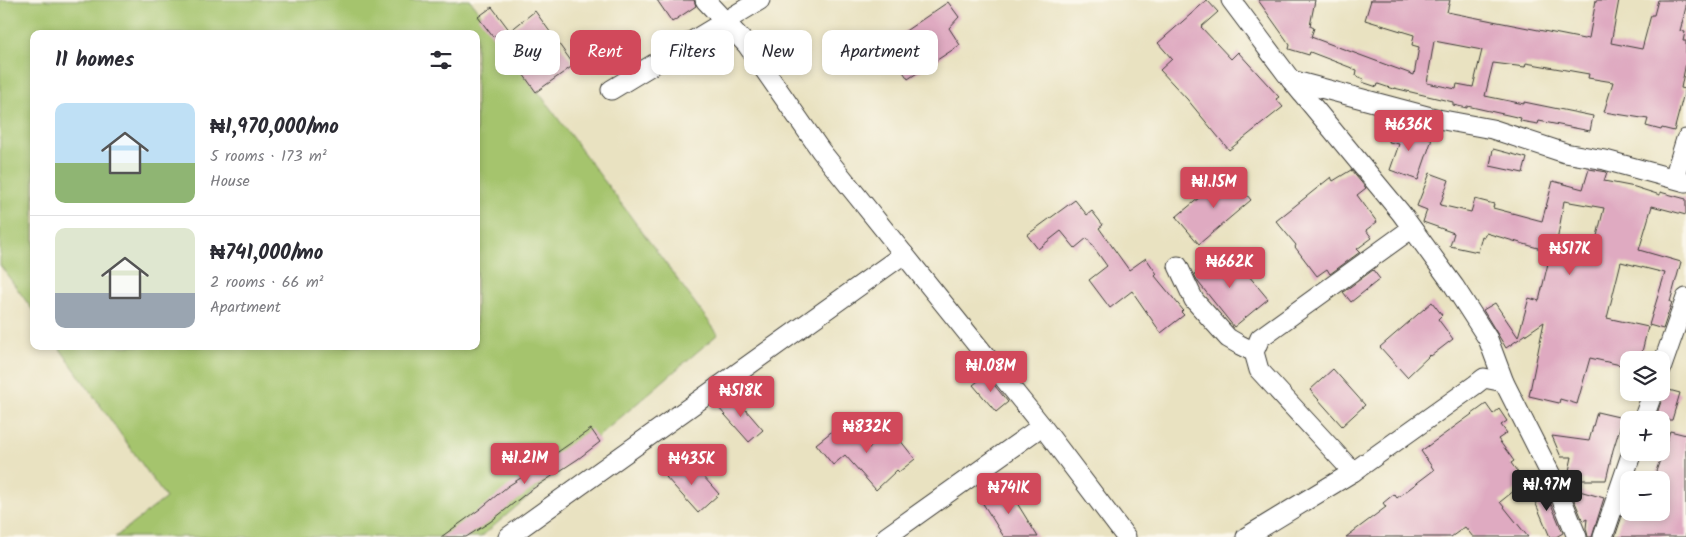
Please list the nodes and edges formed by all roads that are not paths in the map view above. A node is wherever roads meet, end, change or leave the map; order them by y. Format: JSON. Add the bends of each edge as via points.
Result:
{"nodes":[{"id":1,"x":705,"y":0,"type":"edge"},
{"id":2,"x":760,"y":0,"type":"edge"},
{"id":3,"x":1231,"y":0,"type":"edge"},
{"id":4,"x":724,"y":22,"type":"junction"},
{"id":5,"x":1291,"y":80,"type":"junction"},
{"id":6,"x":611,"y":90,"type":"dead end"},
{"id":7,"x":1686,"y":140,"type":"edge"},
{"id":8,"x":1680,"y":180,"type":"edge"},
{"id":9,"x":1411,"y":229,"type":"junction"},
{"id":10,"x":904,"y":254,"type":"junction"},
{"id":11,"x":1178,"y":266,"type":"dead end"},
{"id":12,"x":1686,"y":298,"type":"edge"},
{"id":13,"x":1667,"y":351,"type":"edge"},
{"id":14,"x":1254,"y":352,"type":"junction"},
{"id":15,"x":1504,"y":382,"type":"junction"},
{"id":16,"x":1042,"y":426,"type":"junction"},
{"id":17,"x":1629,"y":461,"type":"edge"},
{"id":18,"x":1353,"y":472,"type":"junction"},
{"id":19,"x":508,"y":537,"type":"edge"},
{"id":20,"x":886,"y":537,"type":"edge"},
{"id":21,"x":1126,"y":537,"type":"edge"},
{"id":22,"x":1246,"y":537,"type":"edge"},
{"id":23,"x":1577,"y":537,"type":"edge"},
{"id":24,"x":1603,"y":537,"type":"edge"}],
"edges":[{"from":1,"to":4,"type":"street"},
{"from":2,"to":4,"type":"street"},
{"from":3,"to":5,"type":"street"},
{"from":4,"to":6,"type":"street"},
{"from":4,"to":10,"type":"street","via":[[747,45],[821,151]]},
{"from":5,"to":8,"type":"street","via":[[1438,119],[1492,129],[1565,153]]},
{"from":5,"to":9,"type":"street"},
{"from":7,"to":8,"type":"street"},
{"from":9,"to":14,"type":"street","via":[[1260,338]]},
{"from":9,"to":15,"type":"street","via":[[1488,338]]},
{"from":10,"to":16,"type":"street"},
{"from":10,"to":19,"type":"street"},
{"from":11,"to":14,"type":"street","via":[[1194,300],[1228,338]]},
{"from":12,"to":13,"type":"street"},
{"from":14,"to":18,"type":"street","via":[[1259,370]]},
{"from":15,"to":18,"type":"street","via":[[1484,378]]},
{"from":15,"to":23,"type":"street","via":[[1556,485]]},
{"from":16,"to":20,"type":"street"},
{"from":16,"to":21,"type":"street"},
{"from":17,"to":24,"type":"street"},
{"from":18,"to":22,"type":"street"}]}
